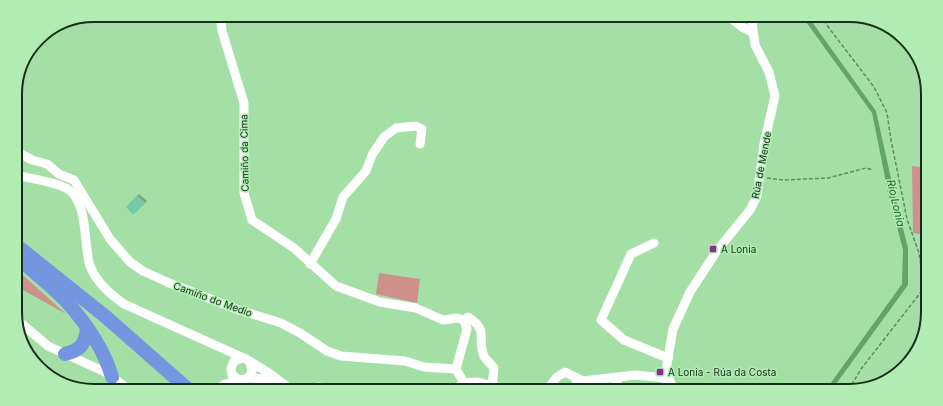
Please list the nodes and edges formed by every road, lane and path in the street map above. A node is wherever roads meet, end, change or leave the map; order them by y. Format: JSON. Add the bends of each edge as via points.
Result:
{"nodes":[{"id":1,"x":222,"y":22,"type":"edge"},
{"id":2,"x":737,"y":22,"type":"edge"},
{"id":3,"x":751,"y":22,"type":"edge"},
{"id":4,"x":825,"y":22,"type":"edge"},
{"id":5,"x":752,"y":32,"type":"junction"},
{"id":6,"x":420,"y":144,"type":"dead end"},
{"id":7,"x":22,"y":154,"type":"edge"},
{"id":8,"x":873,"y":170,"type":"dead end"},
{"id":9,"x":760,"y":176,"type":"junction"},
{"id":10,"x":22,"y":177,"type":"edge"},
{"id":11,"x":78,"y":193,"type":"junction"},
{"id":12,"x":654,"y":244,"type":"dead end"},
{"id":13,"x":22,"y":250,"type":"edge"},
{"id":14,"x":22,"y":261,"type":"edge"},
{"id":15,"x":310,"y":264,"type":"junction"},
{"id":16,"x":921,"y":267,"type":"edge"},
{"id":17,"x":921,"y":292,"type":"edge"},
{"id":18,"x":464,"y":320,"type":"junction"},
{"id":19,"x":23,"y":325,"type":"edge"},
{"id":20,"x":87,"y":329,"type":"junction"},
{"id":21,"x":218,"y":348,"type":"junction"},
{"id":22,"x":65,"y":354,"type":"junction"},
{"id":23,"x":668,"y":358,"type":"junction"},
{"id":24,"x":247,"y":360,"type":"junction"},
{"id":25,"x":232,"y":366,"type":"junction"},
{"id":26,"x":456,"y":369,"type":"junction"},
{"id":27,"x":666,"y":374,"type":"junction"},
{"id":28,"x":112,"y":377,"type":"junction"},
{"id":29,"x":619,"y":377,"type":"junction"},
{"id":30,"x":577,"y":378,"type":"junction"},
{"id":31,"x":244,"y":379,"type":"junction"},
{"id":32,"x":280,"y":383,"type":"joint"},
{"id":33,"x":464,"y":383,"type":"joint"},
{"id":34,"x":122,"y":384,"type":"edge"},
{"id":35,"x":182,"y":384,"type":"edge"},
{"id":36,"x":220,"y":384,"type":"edge"},
{"id":37,"x":225,"y":384,"type":"edge"},
{"id":38,"x":485,"y":384,"type":"edge"},
{"id":39,"x":492,"y":384,"type":"edge"},
{"id":40,"x":552,"y":384,"type":"edge"},
{"id":41,"x":576,"y":384,"type":"edge"},
{"id":42,"x":616,"y":384,"type":"edge"},
{"id":43,"x":666,"y":384,"type":"edge"},
{"id":44,"x":671,"y":384,"type":"edge"},
{"id":45,"x":852,"y":384,"type":"edge"}],
"edges":[{"from":1,"to":15,"type":"street","name":"Camiño da Cima","via":[[231,64],[244,103],[244,193],[252,220],[294,248]]},
{"from":2,"to":5,"type":"street"},
{"from":3,"to":5,"type":"street","name":"Rúa de Mende"},
{"from":4,"to":16,"type":"path","via":[[874,87],[887,113],[900,191]]},
{"from":5,"to":9,"type":"street","name":"Rúa de Mende","via":[[755,45],[769,72],[775,96],[765,138]]},
{"from":6,"to":15,"type":"street","via":[[422,129],[416,126],[396,128],[384,137],[372,155],[366,171],[343,197],[336,219]]},
{"from":7,"to":11,"type":"street","name":"Camiño do Medio","via":[[47,164],[59,174],[74,180]]},
{"from":8,"to":9,"type":"path","via":[[866,168],[828,178],[778,179]]},
{"from":9,"to":23,"type":"street","name":"Rúa de Mende","via":[[757,196],[750,210],[716,252],[690,292],[673,329]]},
{"from":10,"to":11,"type":"street"},
{"from":11,"to":21,"type":"street","via":[[90,265],[104,287],[124,304]]},
{"from":11,"to":26,"type":"street","name":"Camiño do Medio","via":[[110,239],[130,262],[143,271],[239,310],[281,323],[327,351],[341,356],[405,361],[424,367]]},
{"from":12,"to":23,"type":"street","via":[[631,254],[601,320],[624,340]]},
{"from":13,"to":35,"type":"highway","via":[[106,317]]},
{"from":14,"to":20,"type":"highway","via":[[65,300]]},
{"from":15,"to":18,"type":"street","name":"Camiño da Cima","via":[[336,286],[380,302],[416,308],[443,320]]},
{"from":17,"to":45,"type":"path"},
{"from":18,"to":26,"type":"street","via":[[467,329]]},
{"from":18,"to":39,"type":"street","via":[[468,317],[482,330],[484,356],[494,368]]},
{"from":19,"to":22,"type":"street","via":[[48,346]]},
{"from":20,"to":22,"type":"highway","via":[[83,345]]},
{"from":20,"to":28,"type":"highway","via":[[110,368]]},
{"from":21,"to":24,"type":"street"},
{"from":21,"to":25,"type":"street","via":[[227,355]]},
{"from":22,"to":28,"type":"street"},
{"from":23,"to":27,"type":"street","name":"Rúa de Mende"},
{"from":24,"to":25,"type":"street","via":[[237,360]]},
{"from":24,"to":31,"type":"street","via":[[252,369]]},
{"from":24,"to":32,"type":"street"},
{"from":25,"to":31,"type":"street","via":[[232,374]]},
{"from":25,"to":36,"type":"street"},
{"from":26,"to":33,"type":"street"},
{"from":27,"to":29,"type":"street"},
{"from":27,"to":43,"type":"street","name":"Rúa de Mende"},
{"from":27,"to":44,"type":"street"},
{"from":28,"to":34,"type":"street"},
{"from":29,"to":30,"type":"street","via":[[583,381]]},
{"from":29,"to":42,"type":"street"},
{"from":30,"to":40,"type":"street","via":[[565,372]]},
{"from":30,"to":41,"type":"street"},
{"from":31,"to":32,"type":"street","via":[[269,379]]},
{"from":31,"to":37,"type":"street"},
{"from":33,"to":38,"type":"street"}]}
